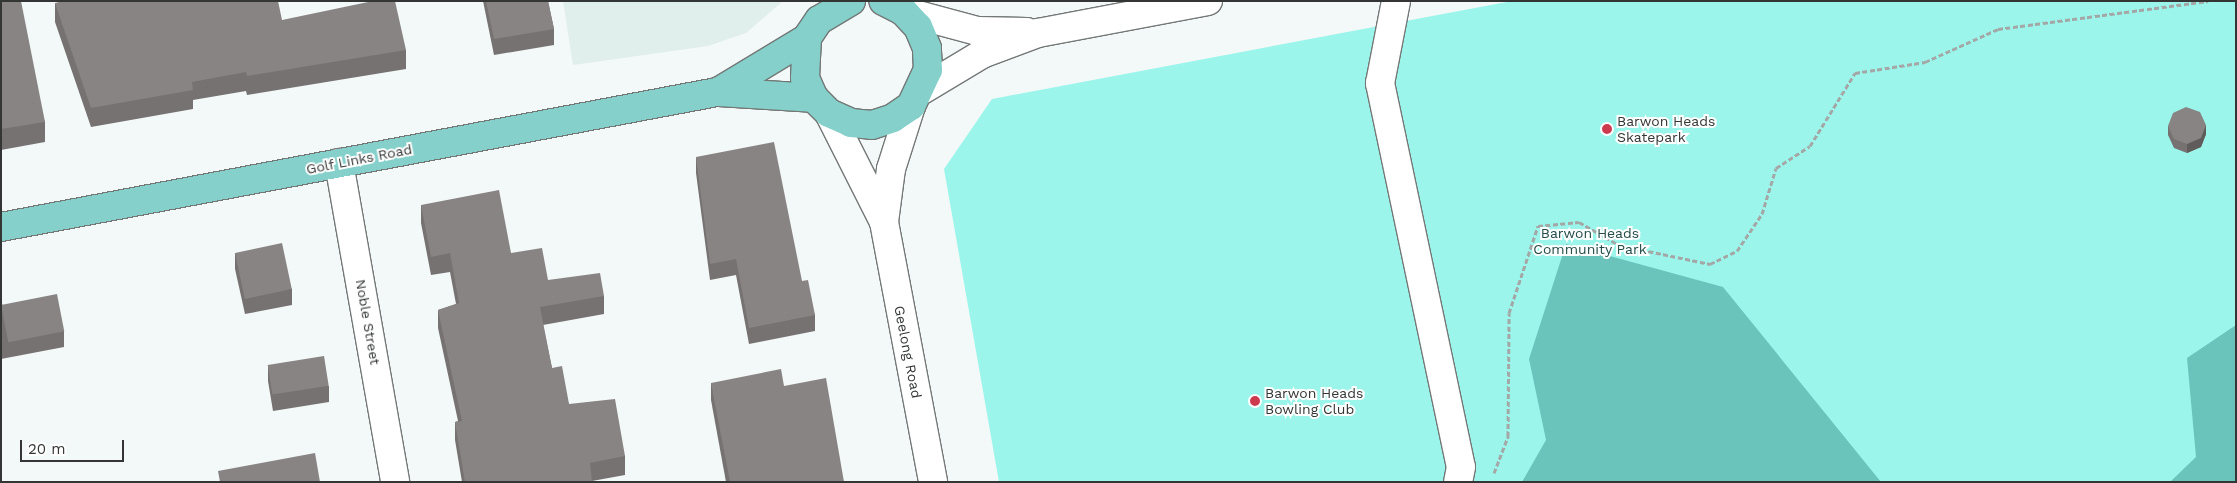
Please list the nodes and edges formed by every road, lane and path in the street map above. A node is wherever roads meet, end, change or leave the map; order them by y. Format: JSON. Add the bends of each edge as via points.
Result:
{"nodes":[{"id":1,"x":850,"y":1,"type":"edge"},
{"id":2,"x":1208,"y":1,"type":"edge"},
{"id":3,"x":1396,"y":1,"type":"edge"},
{"id":4,"x":2208,"y":1,"type":"edge"},
{"id":5,"x":892,"y":4,"type":"edge"},
{"id":6,"x":817,"y":20,"type":"edge"},
{"id":7,"x":1038,"y":33,"type":"junction"},
{"id":8,"x":716,"y":92,"type":"junction"},
{"id":9,"x":916,"y":98,"type":"junction"},
{"id":10,"x":821,"y":106,"type":"junction"},
{"id":11,"x":339,"y":163,"type":"junction"},
{"id":12,"x":884,"y":222,"type":"junction"},
{"id":13,"x":1,"y":227,"type":"edge"},
{"id":14,"x":395,"y":482,"type":"edge"},
{"id":15,"x":933,"y":482,"type":"edge"},
{"id":16,"x":1458,"y":482,"type":"edge"},
{"id":17,"x":1490,"y":482,"type":"edge"}],
"edges":[{"from":1,"to":6,"type":"main road","name":"Golf Links Road"},
{"from":2,"to":7,"type":"street"},
{"from":3,"to":16,"type":"street","via":[[1380,83],[1461,467]]},
{"from":4,"to":17,"type":"path","via":[[1998,29],[1925,62],[1855,73],[1810,146],[1776,168],[1762,214],[1737,251],[1710,264],[1619,245],[1579,222],[1538,226],[1509,313],[1508,436]]},
{"from":5,"to":7,"type":"street","via":[[977,31]]},
{"from":5,"to":9,"type":"main road","via":[[918,27],[927,48],[928,70]]},
{"from":6,"to":8,"type":"main road","name":"Golf Links Road"},
{"from":6,"to":10,"type":"main road","via":[[805,78]]},
{"from":7,"to":9,"type":"street","via":[[982,54]]},
{"from":8,"to":10,"type":"main road","name":"Golf Links Road"},
{"from":8,"to":11,"type":"main road","name":"Golf Links Road"},
{"from":9,"to":10,"type":"main road","via":[[893,118],[872,125],[851,123]]},
{"from":9,"to":12,"type":"street","name":"Geelong Road","via":[[891,169]]},
{"from":10,"to":12,"type":"street","name":"Geelong Road"},
{"from":11,"to":13,"type":"main road","name":"Golf Links Road"},
{"from":11,"to":14,"type":"street","name":"Noble Street"},
{"from":12,"to":15,"type":"street","name":"Geelong Road"}]}
